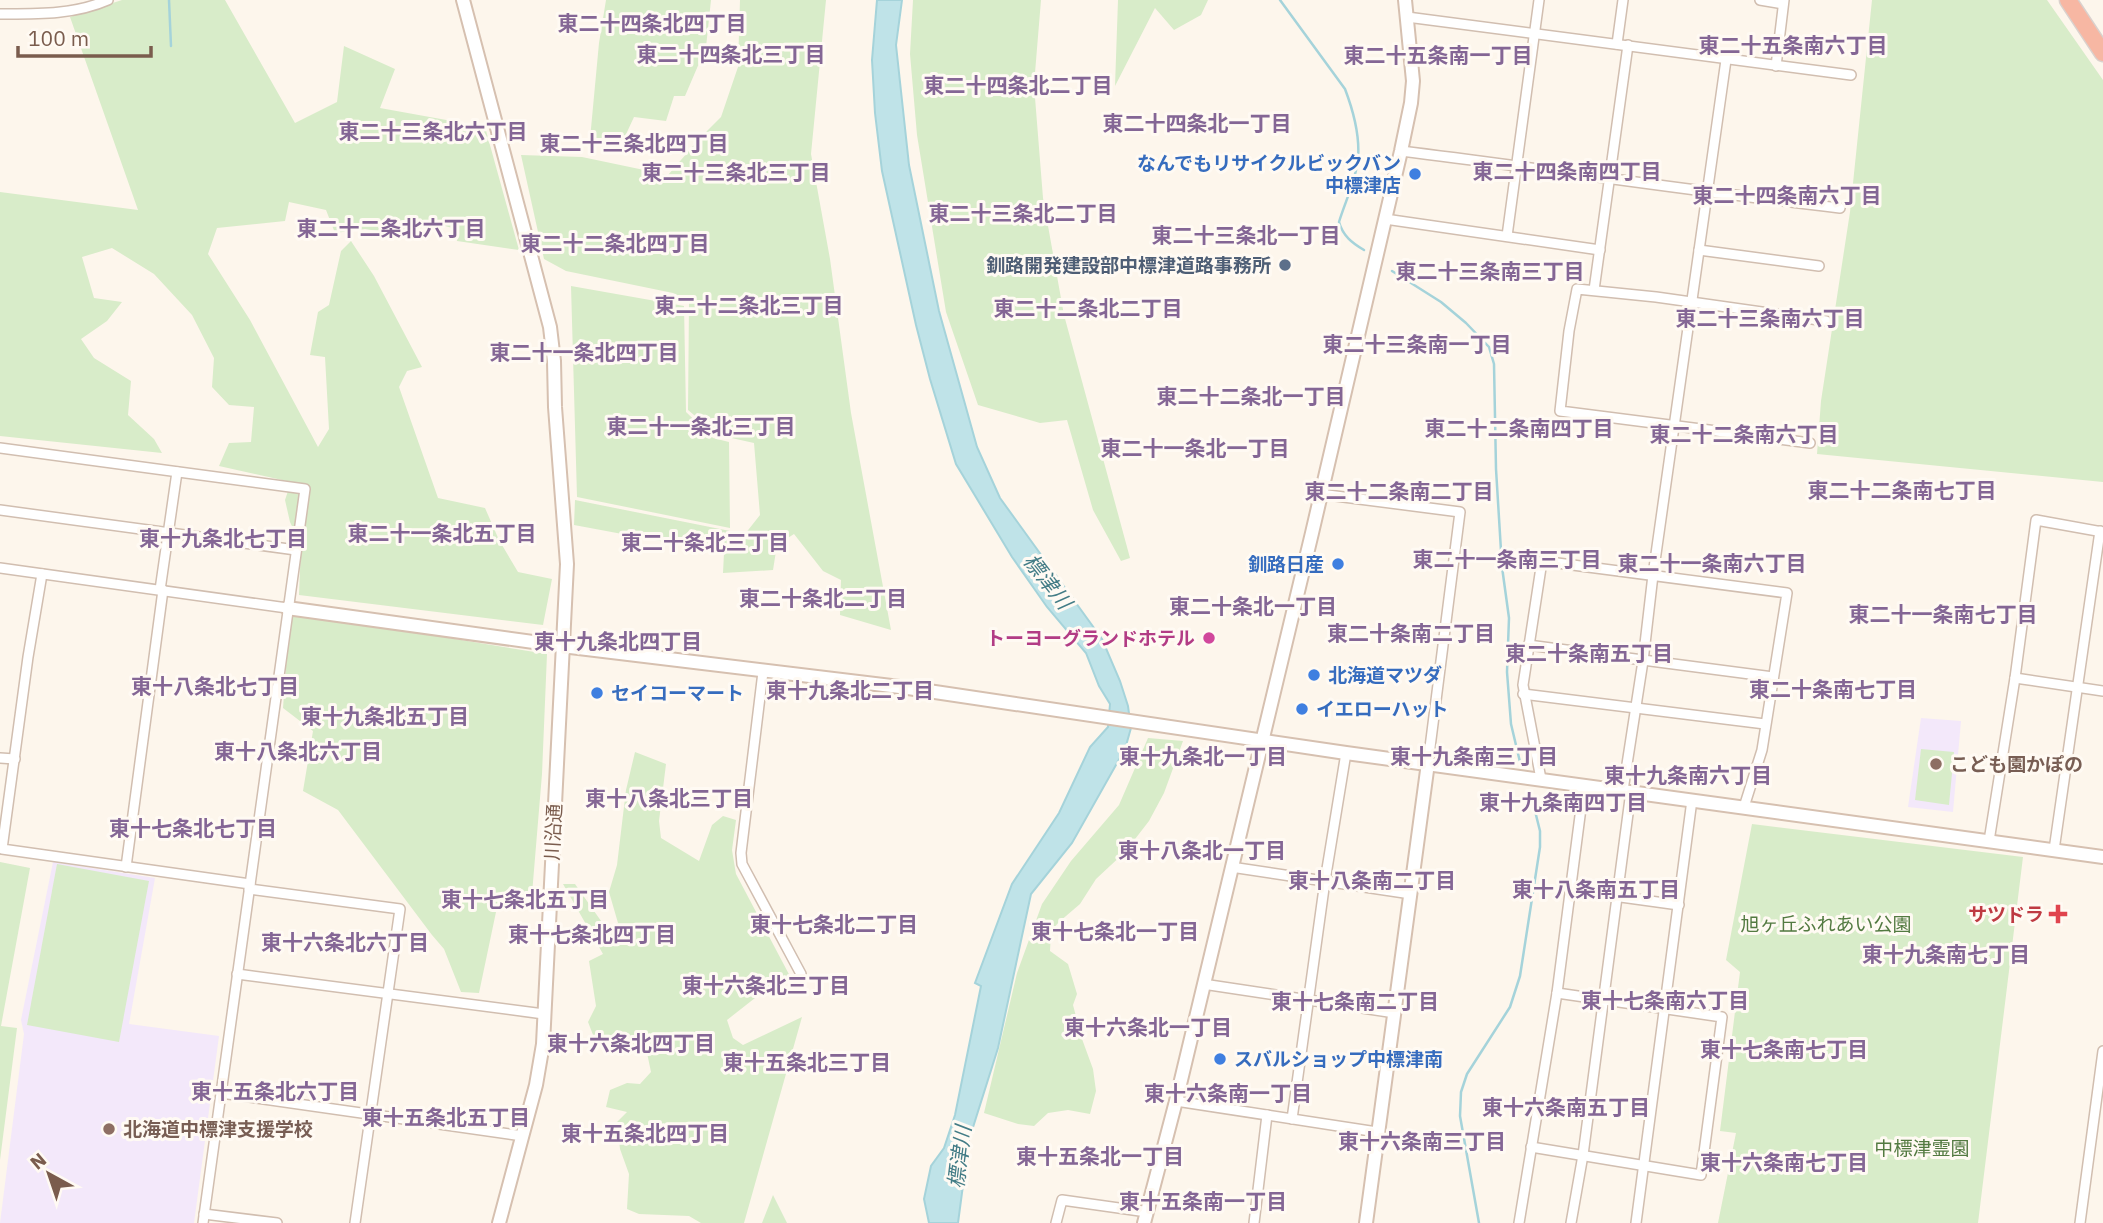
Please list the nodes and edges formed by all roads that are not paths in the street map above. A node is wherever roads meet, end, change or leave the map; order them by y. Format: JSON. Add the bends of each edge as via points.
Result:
{"nodes":[{"id":1,"x":108,"y":0,"type":"edge"},
{"id":2,"x":463,"y":0,"type":"edge"},
{"id":3,"x":1405,"y":0,"type":"edge"},
{"id":4,"x":1539,"y":0,"type":"edge"},
{"id":5,"x":1623,"y":0,"type":"edge"},
{"id":6,"x":1760,"y":0,"type":"edge"},
{"id":7,"x":2068,"y":0,"type":"edge"},
{"id":8,"x":1784,"y":2,"type":"edge"},
{"id":9,"x":0,"y":14,"type":"edge"},
{"id":10,"x":1407,"y":17,"type":"junction"},
{"id":11,"x":1534,"y":33,"type":"junction"},
{"id":12,"x":1617,"y":44,"type":"junction"},
{"id":13,"x":1628,"y":45,"type":"junction"},
{"id":14,"x":2103,"y":53,"type":"edge"},
{"id":15,"x":1726,"y":60,"type":"junction"},
{"id":16,"x":1776,"y":66,"type":"junction"},
{"id":17,"x":1851,"y":75,"type":"dead end"},
{"id":18,"x":1401,"y":151,"type":"junction"},
{"id":19,"x":1518,"y":166,"type":"junction"},
{"id":20,"x":1610,"y":179,"type":"junction"},
{"id":21,"x":1707,"y":193,"type":"junction"},
{"id":22,"x":1840,"y":208,"type":"dead end"},
{"id":23,"x":1385,"y":219,"type":"junction"},
{"id":24,"x":1507,"y":236,"type":"junction"},
{"id":25,"x":1600,"y":250,"type":"junction"},
{"id":26,"x":1699,"y":250,"type":"junction"},
{"id":27,"x":1819,"y":266,"type":"dead end"},
{"id":28,"x":1594,"y":290,"type":"junction"},
{"id":29,"x":1692,"y":303,"type":"junction"},
{"id":30,"x":1826,"y":321,"type":"dead end"},
{"id":31,"x":1674,"y":426,"type":"junction"},
{"id":32,"x":1810,"y":443,"type":"dead end"},
{"id":33,"x":0,"y":447,"type":"edge"},
{"id":34,"x":177,"y":472,"type":"junction"},
{"id":35,"x":1320,"y":494,"type":"junction"},
{"id":36,"x":0,"y":510,"type":"edge"},
{"id":37,"x":2102,"y":531,"type":"edge"},
{"id":38,"x":169,"y":532,"type":"junction"},
{"id":39,"x":296,"y":550,"type":"junction"},
{"id":40,"x":0,"y":568,"type":"edge"},
{"id":41,"x":42,"y":574,"type":"junction"},
{"id":42,"x":1653,"y":575,"type":"junction"},
{"id":43,"x":162,"y":590,"type":"junction"},
{"id":44,"x":288,"y":608,"type":"junction"},
{"id":45,"x":1528,"y":645,"type":"junction"},
{"id":46,"x":562,"y":646,"type":"junction"},
{"id":47,"x":1643,"y":661,"type":"junction"},
{"id":48,"x":763,"y":672,"type":"junction"},
{"id":49,"x":1773,"y":677,"type":"junction"},
{"id":50,"x":2014,"y":678,"type":"junction"},
{"id":51,"x":2076,"y":687,"type":"junction"},
{"id":52,"x":2103,"y":691,"type":"edge"},
{"id":53,"x":1523,"y":694,"type":"junction"},
{"id":54,"x":1636,"y":708,"type":"junction"},
{"id":55,"x":1765,"y":724,"type":"junction"},
{"id":56,"x":1262,"y":740,"type":"junction"},
{"id":57,"x":1346,"y":753,"type":"junction"},
{"id":58,"x":0,"y":758,"type":"edge"},
{"id":59,"x":15,"y":760,"type":"junction"},
{"id":60,"x":1428,"y":763,"type":"junction"},
{"id":61,"x":1541,"y":779,"type":"junction"},
{"id":62,"x":1584,"y":785,"type":"junction"},
{"id":63,"x":1627,"y":791,"type":"junction"},
{"id":64,"x":1692,"y":800,"type":"junction"},
{"id":65,"x":1744,"y":807,"type":"junction"},
{"id":66,"x":1989,"y":841,"type":"junction"},
{"id":67,"x":2054,"y":850,"type":"junction"},
{"id":68,"x":2103,"y":857,"type":"edge"},
{"id":69,"x":126,"y":867,"type":"junction"},
{"id":70,"x":1231,"y":867,"type":"junction"},
{"id":71,"x":1325,"y":881,"type":"junction"},
{"id":72,"x":249,"y":886,"type":"junction"},
{"id":73,"x":1570,"y":890,"type":"junction"},
{"id":74,"x":1411,"y":894,"type":"junction"},
{"id":75,"x":1616,"y":896,"type":"junction"},
{"id":76,"x":1679,"y":905,"type":"junction"},
{"id":77,"x":237,"y":974,"type":"junction"},
{"id":78,"x":802,"y":974,"type":"dead end"},
{"id":79,"x":1203,"y":984,"type":"junction"},
{"id":80,"x":1557,"y":993,"type":"junction"},
{"id":81,"x":388,"y":994,"type":"junction"},
{"id":82,"x":1309,"y":1001,"type":"junction"},
{"id":83,"x":1603,"y":1001,"type":"junction"},
{"id":84,"x":1664,"y":1010,"type":"junction"},
{"id":85,"x":1395,"y":1013,"type":"junction"},
{"id":86,"x":544,"y":1014,"type":"junction"},
{"id":87,"x":2103,"y":1051,"type":"edge"},
{"id":88,"x":221,"y":1093,"type":"junction"},
{"id":89,"x":1175,"y":1101,"type":"junction"},
{"id":90,"x":370,"y":1115,"type":"junction"},
{"id":91,"x":1267,"y":1115,"type":"junction"},
{"id":92,"x":1292,"y":1119,"type":"junction"},
{"id":93,"x":1377,"y":1132,"type":"junction"},
{"id":94,"x":523,"y":1136,"type":"junction"},
{"id":95,"x":1531,"y":1147,"type":"junction"},
{"id":96,"x":1583,"y":1155,"type":"junction"},
{"id":97,"x":1644,"y":1165,"type":"junction"},
{"id":98,"x":1146,"y":1217,"type":"edge"},
{"id":99,"x":204,"y":1219,"type":"edge"},
{"id":100,"x":276,"y":1223,"type":"edge"},
{"id":101,"x":355,"y":1223,"type":"edge"},
{"id":102,"x":499,"y":1223,"type":"edge"},
{"id":103,"x":1056,"y":1223,"type":"edge"},
{"id":104,"x":1254,"y":1223,"type":"edge"},
{"id":105,"x":1366,"y":1223,"type":"edge"},
{"id":106,"x":1518,"y":1223,"type":"edge"},
{"id":107,"x":1571,"y":1223,"type":"edge"},
{"id":108,"x":1636,"y":1223,"type":"edge"},
{"id":109,"x":2080,"y":1223,"type":"edge"}],
"edges":[{"from":1,"to":9,"type":"street","via":[[54,13]]},
{"from":2,"to":46,"type":"street","name":"川沿通","via":[[550,327],[567,564]]},
{"from":3,"to":10,"type":"street"},
{"from":4,"to":11,"type":"street"},
{"from":5,"to":12,"type":"street"},
{"from":6,"to":8,"type":"street"},
{"from":7,"to":14,"type":"highway"},
{"from":8,"to":16,"type":"street"},
{"from":10,"to":11,"type":"street"},
{"from":10,"to":18,"type":"street","via":[[1413,81]]},
{"from":11,"to":12,"type":"street"},
{"from":11,"to":19,"type":"street"},
{"from":12,"to":13,"type":"street"},
{"from":13,"to":15,"type":"street"},
{"from":13,"to":20,"type":"street"},
{"from":15,"to":16,"type":"street"},
{"from":15,"to":21,"type":"street"},
{"from":16,"to":17,"type":"street"},
{"from":18,"to":19,"type":"street"},
{"from":18,"to":23,"type":"street"},
{"from":19,"to":20,"type":"street"},
{"from":19,"to":24,"type":"street"},
{"from":20,"to":21,"type":"street"},
{"from":20,"to":25,"type":"street"},
{"from":21,"to":22,"type":"street"},
{"from":21,"to":26,"type":"street"},
{"from":23,"to":24,"type":"street"},
{"from":23,"to":35,"type":"street"},
{"from":24,"to":25,"type":"street"},
{"from":25,"to":28,"type":"street"},
{"from":26,"to":27,"type":"street"},
{"from":26,"to":29,"type":"street"},
{"from":28,"to":29,"type":"street"},
{"from":28,"to":31,"type":"street","via":[[1577,289],[1560,411]]},
{"from":29,"to":30,"type":"street"},
{"from":29,"to":31,"type":"street"},
{"from":31,"to":32,"type":"street"},
{"from":31,"to":42,"type":"street"},
{"from":33,"to":34,"type":"street"},
{"from":34,"to":38,"type":"street"},
{"from":34,"to":39,"type":"street","via":[[305,489]]},
{"from":35,"to":56,"type":"street"},
{"from":35,"to":60,"type":"street","via":[[1460,512]]},
{"from":36,"to":38,"type":"street"},
{"from":37,"to":50,"type":"street","via":[[2036,520]]},
{"from":37,"to":51,"type":"street"},
{"from":38,"to":39,"type":"street"},
{"from":38,"to":43,"type":"street"},
{"from":39,"to":44,"type":"street"},
{"from":40,"to":41,"type":"street"},
{"from":41,"to":43,"type":"street"},
{"from":41,"to":59,"type":"street"},
{"from":42,"to":45,"type":"street","via":[[1542,561]]},
{"from":42,"to":47,"type":"street"},
{"from":42,"to":49,"type":"street","via":[[1787,593]]},
{"from":43,"to":44,"type":"street"},
{"from":43,"to":69,"type":"street"},
{"from":44,"to":46,"type":"street"},
{"from":44,"to":72,"type":"street"},
{"from":45,"to":47,"type":"street"},
{"from":45,"to":53,"type":"street"},
{"from":46,"to":48,"type":"street"},
{"from":46,"to":86,"type":"street","name":"川沿通"},
{"from":47,"to":49,"type":"street"},
{"from":47,"to":54,"type":"street"},
{"from":48,"to":56,"type":"street","via":[[908,688]]},
{"from":48,"to":78,"type":"street","via":[[742,864]]},
{"from":49,"to":55,"type":"street"},
{"from":50,"to":51,"type":"street"},
{"from":50,"to":66,"type":"street"},
{"from":51,"to":52,"type":"street"},
{"from":51,"to":67,"type":"street"},
{"from":53,"to":54,"type":"street"},
{"from":53,"to":61,"type":"street"},
{"from":54,"to":55,"type":"street"},
{"from":54,"to":63,"type":"street"},
{"from":55,"to":65,"type":"street"},
{"from":56,"to":57,"type":"street"},
{"from":56,"to":70,"type":"street"},
{"from":57,"to":60,"type":"street"},
{"from":57,"to":71,"type":"street"},
{"from":58,"to":59,"type":"street"},
{"from":59,"to":69,"type":"street","via":[[2,849]]},
{"from":60,"to":61,"type":"street"},
{"from":60,"to":74,"type":"street"},
{"from":61,"to":62,"type":"street"},
{"from":62,"to":63,"type":"street"},
{"from":62,"to":73,"type":"street"},
{"from":63,"to":64,"type":"street"},
{"from":63,"to":75,"type":"street"},
{"from":64,"to":65,"type":"street"},
{"from":64,"to":76,"type":"street"},
{"from":65,"to":66,"type":"street"},
{"from":66,"to":67,"type":"street"},
{"from":67,"to":68,"type":"street"},
{"from":69,"to":72,"type":"street"},
{"from":70,"to":71,"type":"street"},
{"from":70,"to":79,"type":"street"},
{"from":71,"to":74,"type":"street"},
{"from":71,"to":82,"type":"street"},
{"from":72,"to":77,"type":"street"},
{"from":72,"to":81,"type":"street","via":[[400,909]]},
{"from":73,"to":75,"type":"street"},
{"from":73,"to":80,"type":"street"},
{"from":74,"to":85,"type":"street"},
{"from":75,"to":76,"type":"street"},
{"from":75,"to":83,"type":"street"},
{"from":76,"to":84,"type":"street"},
{"from":77,"to":81,"type":"street"},
{"from":77,"to":88,"type":"street"},
{"from":79,"to":82,"type":"street"},
{"from":79,"to":89,"type":"street"},
{"from":80,"to":83,"type":"street"},
{"from":80,"to":95,"type":"street"},
{"from":81,"to":86,"type":"street"},
{"from":81,"to":90,"type":"street"},
{"from":82,"to":85,"type":"street"},
{"from":82,"to":92,"type":"street"},
{"from":83,"to":84,"type":"street"},
{"from":83,"to":96,"type":"street"},
{"from":84,"to":97,"type":"street"},
{"from":84,"to":97,"type":"street","via":[[1722,1017],[1701,1175]]},
{"from":85,"to":93,"type":"street"},
{"from":86,"to":94,"type":"street","name":"川沿通","via":[[541,1063]]},
{"from":87,"to":109,"type":"street"},
{"from":88,"to":90,"type":"street"},
{"from":88,"to":99,"type":"street"},
{"from":89,"to":91,"type":"street"},
{"from":89,"to":98,"type":"street"},
{"from":90,"to":94,"type":"street"},
{"from":90,"to":101,"type":"street"},
{"from":91,"to":92,"type":"street"},
{"from":91,"to":104,"type":"street"},
{"from":92,"to":93,"type":"street"},
{"from":93,"to":105,"type":"street"},
{"from":94,"to":102,"type":"street","name":"川沿通"},
{"from":95,"to":96,"type":"street"},
{"from":95,"to":106,"type":"street"},
{"from":96,"to":97,"type":"street"},
{"from":96,"to":107,"type":"street"},
{"from":97,"to":108,"type":"street"},
{"from":98,"to":103,"type":"street","via":[[1062,1200]]},
{"from":99,"to":100,"type":"street"}]}
